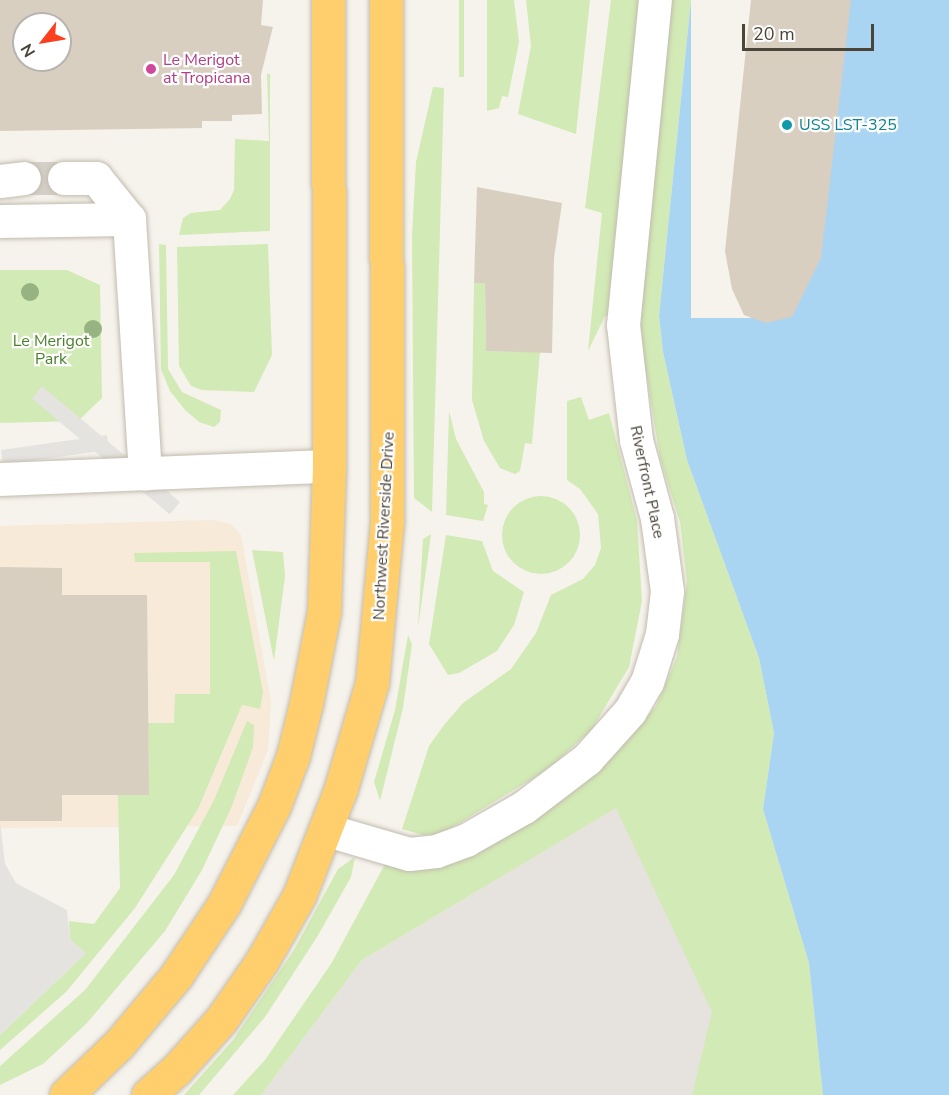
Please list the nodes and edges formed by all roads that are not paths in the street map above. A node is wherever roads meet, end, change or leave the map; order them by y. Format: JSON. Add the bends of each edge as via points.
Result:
{"nodes":[{"id":1,"x":328,"y":0,"type":"edge"},
{"id":2,"x":386,"y":0,"type":"edge"},
{"id":3,"x":655,"y":0,"type":"edge"},
{"id":4,"x":64,"y":178,"type":"tunnel mouth"},
{"id":5,"x":129,"y":219,"type":"junction"},
{"id":6,"x":0,"y":221,"type":"edge"},
{"id":7,"x":328,"y":466,"type":"junction"},
{"id":8,"x":145,"y":473,"type":"junction"},
{"id":9,"x":0,"y":479,"type":"edge"},
{"id":10,"x":327,"y":830,"type":"junction"},
{"id":11,"x":66,"y":1095,"type":"edge"},
{"id":12,"x":148,"y":1095,"type":"edge"}],
"edges":[{"from":1,"to":7,"type":"highway"},
{"from":2,"to":10,"type":"highway","name":"Northwest Riverside Drive","via":[[388,451],[384,579],[372,682]]},
{"from":3,"to":10,"type":"street","name":"Riverfront Place","via":[[623,325],[636,440],[657,518],[667,591],[662,634],[647,682],[630,711],[587,759],[524,807],[466,840],[436,851],[409,854]]},
{"from":4,"to":5,"type":"street","via":[[96,178]]},
{"from":5,"to":6,"type":"street"},
{"from":5,"to":8,"type":"street"},
{"from":7,"to":8,"type":"street"},
{"from":7,"to":11,"type":"highway","via":[[324,611],[293,756],[274,806],[224,904],[176,976],[120,1044]]},
{"from":8,"to":9,"type":"street"},
{"from":10,"to":12,"type":"highway","name":"Northwest Riverside Drive","via":[[299,896],[262,962],[221,1020]]}]}
